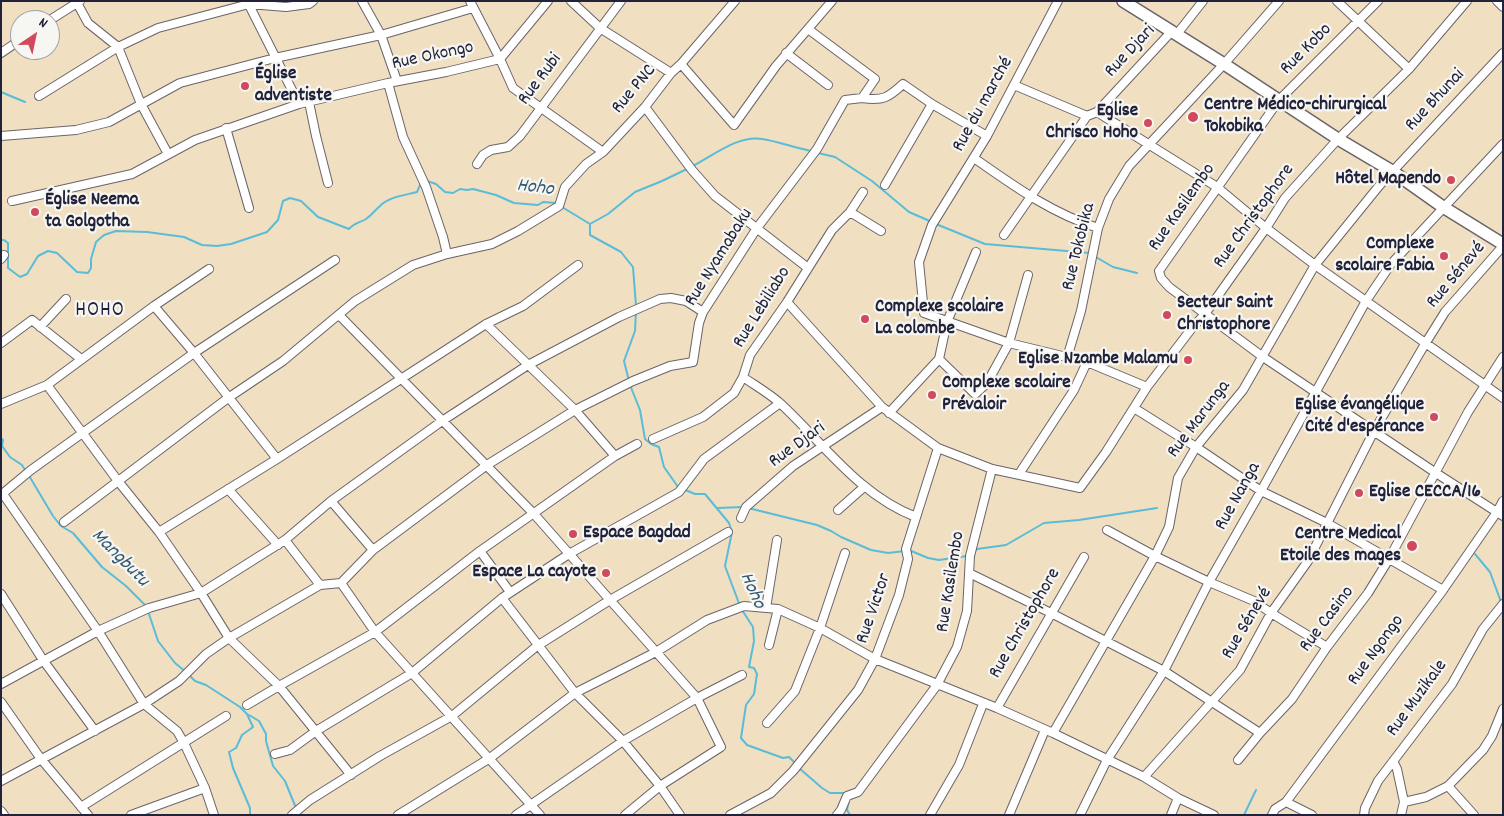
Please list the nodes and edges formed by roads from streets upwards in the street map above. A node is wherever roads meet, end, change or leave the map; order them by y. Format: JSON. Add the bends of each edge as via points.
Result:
{"nodes":[{"id":1,"x":313,"y":1,"type":"edge"},
{"id":2,"x":362,"y":1,"type":"edge"},
{"id":3,"x":548,"y":1,"type":"edge"},
{"id":4,"x":571,"y":1,"type":"edge"},
{"id":5,"x":621,"y":1,"type":"edge"},
{"id":6,"x":735,"y":1,"type":"edge"},
{"id":7,"x":832,"y":1,"type":"edge"},
{"id":8,"x":1058,"y":1,"type":"edge"},
{"id":9,"x":1204,"y":1,"type":"edge"},
{"id":10,"x":1279,"y":1,"type":"edge"},
{"id":11,"x":1337,"y":1,"type":"edge"},
{"id":12,"x":1378,"y":1,"type":"edge"},
{"id":13,"x":1467,"y":1,"type":"edge"},
{"id":14,"x":1497,"y":1,"type":"edge"},
{"id":15,"x":77,"y":2,"type":"edge"},
{"id":16,"x":248,"y":2,"type":"edge"},
{"id":17,"x":1124,"y":2,"type":"edge"},
{"id":18,"x":471,"y":5,"type":"edge"},
{"id":19,"x":1503,"y":7,"type":"edge"},
{"id":20,"x":60,"y":13,"type":"edge"},
{"id":21,"x":1359,"y":21,"type":"junction"},
{"id":22,"x":600,"y":28,"type":"junction"},
{"id":23,"x":808,"y":29,"type":"junction"},
{"id":24,"x":1175,"y":33,"type":"junction"},
{"id":25,"x":381,"y":35,"type":"junction"},
{"id":26,"x":118,"y":47,"type":"junction"},
{"id":27,"x":786,"y":53,"type":"junction"},
{"id":28,"x":1503,"y":53,"type":"edge"},
{"id":29,"x":276,"y":58,"type":"junction"},
{"id":30,"x":500,"y":59,"type":"junction"},
{"id":31,"x":681,"y":64,"type":"junction"},
{"id":32,"x":1224,"y":64,"type":"junction"},
{"id":33,"x":1409,"y":69,"type":"junction"},
{"id":34,"x":671,"y":73,"type":"junction"},
{"id":35,"x":397,"y":81,"type":"junction"},
{"id":36,"x":388,"y":83,"type":"junction"},
{"id":37,"x":828,"y":85,"type":"dead end"},
{"id":38,"x":1014,"y":85,"type":"junction"},
{"id":39,"x":38,"y":96,"type":"dead end"},
{"id":40,"x":862,"y":98,"type":"junction"},
{"id":41,"x":1279,"y":100,"type":"junction"},
{"id":42,"x":309,"y":102,"type":"junction"},
{"id":43,"x":141,"y":104,"type":"junction"},
{"id":44,"x":299,"y":104,"type":"junction"},
{"id":45,"x":932,"y":104,"type":"junction"},
{"id":46,"x":645,"y":106,"type":"junction"},
{"id":47,"x":540,"y":107,"type":"junction"},
{"id":48,"x":1097,"y":112,"type":"junction"},
{"id":49,"x":1087,"y":116,"type":"junction"},
{"id":50,"x":226,"y":128,"type":"junction"},
{"id":51,"x":1,"y":136,"type":"edge"},
{"id":52,"x":987,"y":136,"type":"junction"},
{"id":53,"x":1338,"y":139,"type":"junction"},
{"id":54,"x":1149,"y":144,"type":"junction"},
{"id":55,"x":1503,"y":144,"type":"edge"},
{"id":56,"x":603,"y":152,"type":"junction"},
{"id":57,"x":168,"y":154,"type":"junction"},
{"id":58,"x":974,"y":158,"type":"junction"},
{"id":59,"x":477,"y":164,"type":"dead end"},
{"id":60,"x":1392,"y":171,"type":"junction"},
{"id":61,"x":328,"y":184,"type":"dead end"},
{"id":62,"x":885,"y":185,"type":"dead end"},
{"id":63,"x":1217,"y":186,"type":"junction"},
{"id":64,"x":863,"y":192,"type":"dead end"},
{"id":65,"x":1031,"y":198,"type":"junction"},
{"id":66,"x":12,"y":200,"type":"dead end"},
{"id":67,"x":1443,"y":207,"type":"junction"},
{"id":68,"x":249,"y":208,"type":"dead end"},
{"id":69,"x":850,"y":212,"type":"junction"},
{"id":70,"x":757,"y":228,"type":"junction"},
{"id":71,"x":1098,"y":228,"type":"junction"},
{"id":72,"x":1266,"y":228,"type":"junction"},
{"id":73,"x":880,"y":231,"type":"dead end"},
{"id":74,"x":1004,"y":235,"type":"dead end"},
{"id":75,"x":1503,"y":245,"type":"edge"},
{"id":76,"x":976,"y":252,"type":"dead end"},
{"id":77,"x":447,"y":254,"type":"junction"},
{"id":78,"x":335,"y":260,"type":"dead end"},
{"id":79,"x":1315,"y":264,"type":"junction"},
{"id":80,"x":578,"y":265,"type":"dead end"},
{"id":81,"x":808,"y":268,"type":"junction"},
{"id":82,"x":209,"y":269,"type":"dead end"},
{"id":83,"x":1028,"y":275,"type":"dead end"},
{"id":84,"x":66,"y":299,"type":"dead end"},
{"id":85,"x":1366,"y":301,"type":"junction"},
{"id":86,"x":787,"y":302,"type":"junction"},
{"id":87,"x":154,"y":306,"type":"junction"},
{"id":88,"x":703,"y":312,"type":"junction"},
{"id":89,"x":1205,"y":314,"type":"junction"},
{"id":90,"x":339,"y":315,"type":"junction"},
{"id":91,"x":947,"y":322,"type":"junction"},
{"id":92,"x":486,"y":324,"type":"junction"},
{"id":93,"x":40,"y":327,"type":"junction"},
{"id":94,"x":1,"y":343,"type":"edge"},
{"id":95,"x":1009,"y":343,"type":"junction"},
{"id":96,"x":1425,"y":344,"type":"junction"},
{"id":97,"x":194,"y":353,"type":"junction"},
{"id":98,"x":1263,"y":357,"type":"junction"},
{"id":99,"x":1503,"y":357,"type":"edge"},
{"id":100,"x":1067,"y":358,"type":"junction"},
{"id":101,"x":81,"y":359,"type":"junction"},
{"id":102,"x":939,"y":359,"type":"junction"},
{"id":103,"x":1087,"y":362,"type":"junction"},
{"id":104,"x":528,"y":365,"type":"junction"},
{"id":105,"x":743,"y":377,"type":"junction"},
{"id":106,"x":402,"y":379,"type":"junction"},
{"id":107,"x":47,"y":385,"type":"junction"},
{"id":108,"x":1484,"y":385,"type":"junction"},
{"id":109,"x":1147,"y":387,"type":"junction"},
{"id":110,"x":1316,"y":391,"type":"junction"},
{"id":111,"x":228,"y":398,"type":"junction"},
{"id":112,"x":1503,"y":398,"type":"edge"},
{"id":113,"x":780,"y":403,"type":"junction"},
{"id":114,"x":1,"y":404,"type":"edge"},
{"id":115,"x":882,"y":407,"type":"junction"},
{"id":116,"x":1134,"y":408,"type":"junction"},
{"id":117,"x":575,"y":410,"type":"junction"},
{"id":118,"x":890,"y":413,"type":"junction"},
{"id":119,"x":442,"y":421,"type":"junction"},
{"id":120,"x":1374,"y":432,"type":"junction"},
{"id":121,"x":82,"y":434,"type":"junction"},
{"id":122,"x":653,"y":439,"type":"dead end"},
{"id":123,"x":637,"y":444,"type":"dead end"},
{"id":124,"x":1196,"y":446,"type":"junction"},
{"id":125,"x":822,"y":447,"type":"junction"},
{"id":126,"x":938,"y":448,"type":"junction"},
{"id":127,"x":615,"y":456,"type":"junction"},
{"id":128,"x":277,"y":459,"type":"junction"},
{"id":129,"x":487,"y":465,"type":"junction"},
{"id":130,"x":992,"y":469,"type":"junction"},
{"id":131,"x":1436,"y":473,"type":"junction"},
{"id":132,"x":1019,"y":474,"type":"junction"},
{"id":133,"x":118,"y":482,"type":"junction"},
{"id":134,"x":864,"y":487,"type":"junction"},
{"id":135,"x":228,"y":489,"type":"junction"},
{"id":136,"x":1261,"y":491,"type":"junction"},
{"id":137,"x":2,"y":494,"type":"edge"},
{"id":138,"x":331,"y":501,"type":"junction"},
{"id":139,"x":1503,"y":501,"type":"edge"},
{"id":140,"x":838,"y":510,"type":"dead end"},
{"id":141,"x":534,"y":514,"type":"junction"},
{"id":142,"x":1500,"y":514,"type":"edge"},
{"id":143,"x":916,"y":517,"type":"junction"},
{"id":144,"x":741,"y":518,"type":"dead end"},
{"id":145,"x":64,"y":522,"type":"dead end"},
{"id":146,"x":1327,"y":522,"type":"junction"},
{"id":147,"x":1108,"y":530,"type":"dead end"},
{"id":148,"x":159,"y":532,"type":"junction"},
{"id":149,"x":728,"y":532,"type":"dead end"},
{"id":150,"x":285,"y":540,"type":"junction"},
{"id":151,"x":777,"y":540,"type":"dead end"},
{"id":152,"x":278,"y":545,"type":"junction"},
{"id":153,"x":373,"y":550,"type":"junction"},
{"id":154,"x":480,"y":551,"type":"junction"},
{"id":155,"x":845,"y":553,"type":"dead end"},
{"id":156,"x":569,"y":554,"type":"junction"},
{"id":157,"x":1155,"y":556,"type":"junction"},
{"id":158,"x":1084,"y":557,"type":"dead end"},
{"id":159,"x":1389,"y":559,"type":"junction"},
{"id":160,"x":969,"y":573,"type":"junction"},
{"id":161,"x":1209,"y":582,"type":"junction"},
{"id":162,"x":341,"y":583,"type":"junction"},
{"id":163,"x":320,"y":586,"type":"junction"},
{"id":164,"x":1443,"y":590,"type":"junction"},
{"id":165,"x":510,"y":592,"type":"junction"},
{"id":166,"x":201,"y":593,"type":"junction"},
{"id":167,"x":1,"y":594,"type":"edge"},
{"id":168,"x":502,"y":598,"type":"junction"},
{"id":169,"x":610,"y":600,"type":"junction"},
{"id":170,"x":1503,"y":604,"type":"edge"},
{"id":171,"x":766,"y":608,"type":"junction"},
{"id":172,"x":778,"y":609,"type":"junction"},
{"id":173,"x":1051,"y":613,"type":"junction"},
{"id":174,"x":1271,"y":613,"type":"junction"},
{"id":175,"x":820,"y":628,"type":"junction"},
{"id":176,"x":98,"y":631,"type":"junction"},
{"id":177,"x":375,"y":632,"type":"junction"},
{"id":178,"x":229,"y":638,"type":"junction"},
{"id":179,"x":1105,"y":641,"type":"junction"},
{"id":180,"x":769,"y":645,"type":"dead end"},
{"id":181,"x":537,"y":646,"type":"junction"},
{"id":182,"x":1326,"y":646,"type":"junction"},
{"id":183,"x":656,"y":652,"type":"junction"},
{"id":184,"x":875,"y":659,"type":"junction"},
{"id":185,"x":43,"y":660,"type":"junction"},
{"id":186,"x":1164,"y":671,"type":"junction"},
{"id":187,"x":412,"y":673,"type":"junction"},
{"id":188,"x":742,"y":675,"type":"dead end"},
{"id":189,"x":1,"y":684,"type":"edge"},
{"id":190,"x":937,"y":685,"type":"junction"},
{"id":191,"x":279,"y":686,"type":"junction"},
{"id":192,"x":575,"y":693,"type":"junction"},
{"id":193,"x":697,"y":698,"type":"junction"},
{"id":194,"x":1,"y":702,"type":"edge"},
{"id":195,"x":1212,"y":702,"type":"junction"},
{"id":196,"x":144,"y":704,"type":"junction"},
{"id":197,"x":983,"y":704,"type":"junction"},
{"id":198,"x":247,"y":705,"type":"dead end"},
{"id":199,"x":996,"y":708,"type":"junction"},
{"id":200,"x":1503,"y":709,"type":"edge"},
{"id":201,"x":226,"y":716,"type":"dead end"},
{"id":202,"x":452,"y":716,"type":"junction"},
{"id":203,"x":767,"y":723,"type":"dead end"},
{"id":204,"x":95,"y":731,"type":"junction"},
{"id":205,"x":316,"y":732,"type":"junction"},
{"id":206,"x":1049,"y":732,"type":"junction"},
{"id":207,"x":1260,"y":733,"type":"junction"},
{"id":208,"x":622,"y":741,"type":"junction"},
{"id":209,"x":184,"y":743,"type":"junction"},
{"id":210,"x":275,"y":754,"type":"dead end"},
{"id":211,"x":490,"y":758,"type":"junction"},
{"id":212,"x":41,"y":759,"type":"junction"},
{"id":213,"x":1107,"y":760,"type":"junction"},
{"id":214,"x":1238,"y":760,"type":"dead end"},
{"id":215,"x":1393,"y":761,"type":"junction"},
{"id":216,"x":351,"y":775,"type":"junction"},
{"id":217,"x":1144,"y":777,"type":"junction"},
{"id":218,"x":1,"y":781,"type":"edge"},
{"id":219,"x":660,"y":786,"type":"junction"},
{"id":220,"x":1448,"y":786,"type":"junction"},
{"id":221,"x":205,"y":788,"type":"junction"},
{"id":222,"x":1178,"y":798,"type":"junction"},
{"id":223,"x":1286,"y":802,"type":"junction"},
{"id":224,"x":1404,"y":802,"type":"junction"},
{"id":225,"x":531,"y":804,"type":"junction"},
{"id":226,"x":81,"y":807,"type":"junction"},
{"id":227,"x":1,"y":811,"type":"edge"},
{"id":228,"x":400,"y":814,"type":"edge"},
{"id":229,"x":4,"y":815,"type":"edge"},
{"id":230,"x":88,"y":815,"type":"edge"},
{"id":231,"x":131,"y":815,"type":"edge"},
{"id":232,"x":214,"y":815,"type":"edge"},
{"id":233,"x":292,"y":815,"type":"edge"},
{"id":234,"x":516,"y":815,"type":"edge"},
{"id":235,"x":540,"y":815,"type":"edge"},
{"id":236,"x":625,"y":815,"type":"edge"},
{"id":237,"x":680,"y":815,"type":"edge"},
{"id":238,"x":730,"y":815,"type":"edge"},
{"id":239,"x":837,"y":815,"type":"edge"},
{"id":240,"x":930,"y":815,"type":"edge"},
{"id":241,"x":1009,"y":815,"type":"edge"},
{"id":242,"x":1080,"y":815,"type":"edge"},
{"id":243,"x":1171,"y":815,"type":"edge"},
{"id":244,"x":1214,"y":815,"type":"edge"},
{"id":245,"x":1272,"y":815,"type":"edge"},
{"id":246,"x":1312,"y":815,"type":"edge"},
{"id":247,"x":1364,"y":815,"type":"edge"},
{"id":248,"x":1401,"y":815,"type":"edge"},
{"id":249,"x":1474,"y":815,"type":"edge"}],
"edges":[{"from":1,"to":16,"type":"street","via":[[286,7]]},
{"from":2,"to":25,"type":"street"},
{"from":3,"to":30,"type":"street","name":"Rue Okongo"},
{"from":4,"to":22,"type":"street"},
{"from":5,"to":22,"type":"street","name":"Rue Rubi"},
{"from":6,"to":31,"type":"street","name":"Rue PNC"},
{"from":7,"to":23,"type":"street"},
{"from":8,"to":38,"type":"street","name":"Rue du marché"},
{"from":9,"to":24,"type":"street","name":"Rue Djari"},
{"from":10,"to":32,"type":"street","name":"Rue Tokobika"},
{"from":11,"to":21,"type":"street"},
{"from":12,"to":21,"type":"street","name":"Rue Kobo"},
{"from":13,"to":33,"type":"street","name":"Rue Christophore"},
{"from":14,"to":19,"type":"street"},
{"from":15,"to":20,"type":"street"},
{"from":15,"to":26,"type":"street","via":[[88,23]]},
{"from":16,"to":26,"type":"street","via":[[158,28]]},
{"from":16,"to":29,"type":"street"},
{"from":17,"to":24,"type":"street"},
{"from":18,"to":25,"type":"street","name":"Rue Okongo"},
{"from":18,"to":30,"type":"street"},
{"from":21,"to":33,"type":"street"},
{"from":21,"to":41,"type":"street","name":"Rue Kobo"},
{"from":22,"to":34,"type":"street"},
{"from":22,"to":47,"type":"street","name":"Rue Rubi"},
{"from":23,"to":27,"type":"street"},
{"from":23,"to":40,"type":"street","via":[[876,79]]},
{"from":24,"to":32,"type":"street"},
{"from":24,"to":48,"type":"street","name":"Rue Djari"},
{"from":25,"to":29,"type":"street","name":"Rue Okongo"},
{"from":25,"to":35,"type":"street"},
{"from":26,"to":39,"type":"street"},
{"from":26,"to":43,"type":"street"},
{"from":27,"to":31,"type":"street","via":[[734,125]]},
{"from":27,"to":37,"type":"street"},
{"from":28,"to":60,"type":"street","name":"Rue Bhunai"},
{"from":29,"to":43,"type":"street","name":"Rue Okongo","via":[[180,83]]},
{"from":29,"to":44,"type":"street"},
{"from":30,"to":35,"type":"street","name":"Rue Okongo"},
{"from":30,"to":47,"type":"street","via":[[513,88]]},
{"from":31,"to":34,"type":"street","name":"Rue PNC"},
{"from":32,"to":41,"type":"street"},
{"from":32,"to":54,"type":"street","name":"Rue Tokobika"},
{"from":33,"to":53,"type":"street","name":"Rue Christophore"},
{"from":34,"to":46,"type":"street","name":"Rue PNC"},
{"from":35,"to":36,"type":"street","name":"Rue Okongo"},
{"from":36,"to":42,"type":"street","name":"Rue Okongo"},
{"from":36,"to":77,"type":"street","via":[[403,137],[426,187]]},
{"from":38,"to":49,"type":"street"},
{"from":38,"to":52,"type":"street","name":"Rue du marché"},
{"from":40,"to":45,"type":"street","via":[[876,100],[888,97],[903,84]]},
{"from":40,"to":70,"type":"street","name":"Rue Nyamabaku","via":[[845,100],[815,151]]},
{"from":41,"to":53,"type":"street"},
{"from":41,"to":63,"type":"street","name":"Rue Kasilembo"},
{"from":42,"to":44,"type":"street","name":"Rue Okongo"},
{"from":42,"to":61,"type":"street"},
{"from":43,"to":51,"type":"street","name":"Rue Okongo","via":[[109,122],[76,130]]},
{"from":43,"to":57,"type":"street"},
{"from":44,"to":50,"type":"street","name":"Rue Okongo"},
{"from":45,"to":52,"type":"street"},
{"from":45,"to":62,"type":"street"},
{"from":46,"to":56,"type":"street","name":"Rue PNC"},
{"from":46,"to":70,"type":"street","via":[[689,167],[716,196]]},
{"from":47,"to":56,"type":"street"},
{"from":47,"to":59,"type":"street","name":"Rue Rubi","via":[[508,147],[491,150]]},
{"from":48,"to":49,"type":"street","name":"Rue Djari"},
{"from":48,"to":54,"type":"street"},
{"from":49,"to":65,"type":"street"},
{"from":50,"to":57,"type":"street","name":"Rue Okongo"},
{"from":50,"to":68,"type":"street"},
{"from":52,"to":58,"type":"street","name":"Rue du marché"},
{"from":53,"to":60,"type":"street"},
{"from":53,"to":72,"type":"street","name":"Rue Christophore","via":[[1285,198]]},
{"from":54,"to":63,"type":"street"},
{"from":54,"to":71,"type":"street","name":"Rue Tokobika","via":[[1129,166],[1109,199]]},
{"from":55,"to":67,"type":"street","name":"Rue Nanga"},
{"from":56,"to":77,"type":"street","name":"Rue PNC","via":[[586,164],[565,187],[560,203],[547,214],[492,244]]},
{"from":57,"to":66,"type":"street","name":"Rue Okongo","via":[[132,174]]},
{"from":58,"to":65,"type":"street"},
{"from":58,"to":91,"type":"street","name":"Rue du marché","via":[[933,223],[919,262],[924,313]]},
{"from":60,"to":67,"type":"street"},
{"from":60,"to":79,"type":"street","name":"Rue Marunga"},
{"from":63,"to":72,"type":"street"},
{"from":63,"to":89,"type":"street","name":"Rue Kasilembo","via":[[1159,272],[1169,287]]},
{"from":64,"to":69,"type":"street","name":"Rue Lebiliabo"},
{"from":65,"to":71,"type":"street"},
{"from":65,"to":74,"type":"street"},
{"from":67,"to":75,"type":"street"},
{"from":67,"to":85,"type":"street","name":"Rue Nanga","via":[[1391,264]]},
{"from":69,"to":73,"type":"street"},
{"from":69,"to":81,"type":"street","name":"Rue Lebiliabo","via":[[832,230]]},
{"from":70,"to":81,"type":"street"},
{"from":70,"to":88,"type":"street","name":"Rue Nyamabaku"},
{"from":71,"to":100,"type":"street","name":"Rue Tokobika","via":[[1081,311]]},
{"from":72,"to":79,"type":"street"},
{"from":72,"to":89,"type":"street","name":"Rue Christophore"},
{"from":75,"to":96,"type":"street","name":"Rue Sénevé","via":[[1445,312]]},
{"from":76,"to":91,"type":"street"},
{"from":77,"to":90,"type":"street","via":[[414,266],[355,300]]},
{"from":78,"to":97,"type":"street"},
{"from":79,"to":85,"type":"street"},
{"from":79,"to":98,"type":"street","name":"Rue Marunga"},
{"from":80,"to":92,"type":"street","via":[[523,306]]},
{"from":81,"to":86,"type":"street","name":"Rue Lebiliabo"},
{"from":82,"to":87,"type":"street"},
{"from":83,"to":95,"type":"street"},
{"from":84,"to":93,"type":"street"},
{"from":85,"to":96,"type":"street"},
{"from":85,"to":110,"type":"street","name":"Rue Nanga"},
{"from":86,"to":105,"type":"street","name":"Rue Lebiliabo","via":[[750,355]]},
{"from":86,"to":115,"type":"street"},
{"from":87,"to":97,"type":"street"},
{"from":87,"to":101,"type":"street"},
{"from":88,"to":104,"type":"street","via":[[686,301],[660,299]]},
{"from":88,"to":117,"type":"street","name":"Rue Nyamabaku","via":[[693,362],[670,366]]},
{"from":89,"to":98,"type":"street"},
{"from":89,"to":109,"type":"street","name":"Rue Christophore"},
{"from":90,"to":106,"type":"street"},
{"from":90,"to":111,"type":"street","via":[[283,361]]},
{"from":91,"to":95,"type":"street"},
{"from":91,"to":102,"type":"street"},
{"from":92,"to":104,"type":"street"},
{"from":92,"to":106,"type":"street"},
{"from":93,"to":94,"type":"street","via":[[32,320]]},
{"from":93,"to":101,"type":"street"},
{"from":95,"to":100,"type":"street"},
{"from":95,"to":102,"type":"street","via":[[987,383],[975,394]]},
{"from":96,"to":108,"type":"street"},
{"from":96,"to":120,"type":"street","name":"Rue Sénevé"},
{"from":97,"to":111,"type":"street"},
{"from":97,"to":121,"type":"street"},
{"from":98,"to":110,"type":"street"},
{"from":98,"to":124,"type":"street","name":"Rue Marunga","via":[[1243,390]]},
{"from":99,"to":108,"type":"street","name":"Rue Casino"},
{"from":100,"to":103,"type":"street"},
{"from":101,"to":107,"type":"street"},
{"from":102,"to":118,"type":"street"},
{"from":103,"to":109,"type":"street"},
{"from":103,"to":132,"type":"street","via":[[1074,390]]},
{"from":104,"to":117,"type":"street"},
{"from":104,"to":119,"type":"street"},
{"from":105,"to":113,"type":"street"},
{"from":105,"to":122,"type":"street","name":"Rue Lebiliabo","via":[[734,393],[703,417]]},
{"from":106,"to":119,"type":"street"},
{"from":106,"to":128,"type":"street"},
{"from":107,"to":114,"type":"street"},
{"from":107,"to":121,"type":"street"},
{"from":108,"to":112,"type":"street"},
{"from":108,"to":131,"type":"street","name":"Rue Casino"},
{"from":109,"to":116,"type":"street","name":"Rue Christophore"},
{"from":110,"to":120,"type":"street"},
{"from":110,"to":136,"type":"street","name":"Rue Nanga"},
{"from":111,"to":128,"type":"street"},
{"from":111,"to":133,"type":"street"},
{"from":113,"to":125,"type":"street"},
{"from":113,"to":156,"type":"street","via":[[704,459],[681,488]]},
{"from":115,"to":118,"type":"street"},
{"from":115,"to":125,"type":"street","name":"Rue Djari"},
{"from":116,"to":124,"type":"street"},
{"from":116,"to":132,"type":"street","name":"Rue Christophore","via":[[1080,488]]},
{"from":117,"to":127,"type":"street"},
{"from":117,"to":129,"type":"street"},
{"from":118,"to":126,"type":"street"},
{"from":119,"to":129,"type":"street"},
{"from":119,"to":138,"type":"street"},
{"from":120,"to":131,"type":"street"},
{"from":120,"to":146,"type":"street","name":"Rue Sénevé"},
{"from":121,"to":133,"type":"street"},
{"from":121,"to":137,"type":"street"},
{"from":123,"to":127,"type":"street"},
{"from":124,"to":136,"type":"street"},
{"from":124,"to":157,"type":"street","name":"Rue Marunga","via":[[1178,478],[1169,527]]},
{"from":125,"to":134,"type":"street"},
{"from":125,"to":144,"type":"street","name":"Rue Djari","via":[[793,466],[746,507]]},
{"from":126,"to":130,"type":"street"},
{"from":126,"to":143,"type":"street","name":"Rue Victor"},
{"from":127,"to":141,"type":"street"},
{"from":128,"to":135,"type":"street"},
{"from":129,"to":141,"type":"street"},
{"from":129,"to":153,"type":"street"},
{"from":130,"to":132,"type":"street"},
{"from":130,"to":160,"type":"street","name":"Rue Kasilembo","via":[[970,556]]},
{"from":131,"to":142,"type":"street"},
{"from":131,"to":159,"type":"street","name":"Rue Casino"},
{"from":133,"to":145,"type":"street"},
{"from":133,"to":148,"type":"street"},
{"from":134,"to":140,"type":"street"},
{"from":134,"to":143,"type":"street","via":[[902,512]]},
{"from":135,"to":148,"type":"street"},
{"from":135,"to":152,"type":"street"},
{"from":136,"to":146,"type":"street"},
{"from":136,"to":161,"type":"street","name":"Rue Nanga"},
{"from":137,"to":176,"type":"street"},
{"from":138,"to":150,"type":"street"},
{"from":138,"to":153,"type":"street"},
{"from":139,"to":142,"type":"street","name":"Rue Ngongo"},
{"from":141,"to":154,"type":"street"},
{"from":141,"to":156,"type":"street"},
{"from":142,"to":164,"type":"street","name":"Rue Ngongo"},
{"from":143,"to":184,"type":"street","name":"Rue Victor","via":[[906,548],[908,559],[899,595]]},
{"from":146,"to":159,"type":"street"},
{"from":146,"to":174,"type":"street","name":"Rue Sénevé","via":[[1308,561]]},
{"from":147,"to":157,"type":"street"},
{"from":148,"to":166,"type":"street"},
{"from":149,"to":169,"type":"street"},
{"from":150,"to":152,"type":"street"},
{"from":150,"to":163,"type":"street"},
{"from":151,"to":171,"type":"street"},
{"from":152,"to":166,"type":"street"},
{"from":153,"to":162,"type":"street"},
{"from":154,"to":165,"type":"street"},
{"from":154,"to":177,"type":"street"},
{"from":155,"to":175,"type":"street"},
{"from":156,"to":165,"type":"street"},
{"from":156,"to":169,"type":"street"},
{"from":157,"to":161,"type":"street"},
{"from":157,"to":179,"type":"street","name":"Rue Marunga"},
{"from":158,"to":173,"type":"street","name":"Rue Christophore"},
{"from":159,"to":164,"type":"street"},
{"from":159,"to":182,"type":"street","name":"Rue Casino","via":[[1368,593]]},
{"from":160,"to":173,"type":"street"},
{"from":160,"to":190,"type":"street","name":"Rue Kasilembo","via":[[967,611],[957,647]]},
{"from":161,"to":174,"type":"street","via":[[1254,601]]},
{"from":161,"to":186,"type":"street","name":"Rue Nanga"},
{"from":162,"to":163,"type":"street"},
{"from":162,"to":177,"type":"street"},
{"from":163,"to":178,"type":"street"},
{"from":164,"to":223,"type":"street","name":"Rue Ngongo"},
{"from":165,"to":168,"type":"street"},
{"from":166,"to":176,"type":"street","via":[[149,608]]},
{"from":166,"to":178,"type":"street"},
{"from":167,"to":185,"type":"street"},
{"from":168,"to":181,"type":"street"},
{"from":168,"to":187,"type":"street"},
{"from":169,"to":181,"type":"street"},
{"from":169,"to":183,"type":"street"},
{"from":170,"to":215,"type":"street","name":"Rue Muzikale","via":[[1483,629],[1452,684]]},
{"from":171,"to":172,"type":"street"},
{"from":171,"to":183,"type":"street","via":[[740,608],[707,620]]},
{"from":172,"to":175,"type":"street"},
{"from":172,"to":180,"type":"street"},
{"from":173,"to":179,"type":"street"},
{"from":173,"to":199,"type":"street","name":"Rue Christophore"},
{"from":174,"to":182,"type":"street"},
{"from":174,"to":195,"type":"street","name":"Rue Sénevé","via":[[1240,670]]},
{"from":175,"to":184,"type":"street"},
{"from":175,"to":203,"type":"street","via":[[795,692]]},
{"from":176,"to":185,"type":"street"},
{"from":176,"to":196,"type":"street"},
{"from":177,"to":187,"type":"street"},
{"from":177,"to":191,"type":"street"},
{"from":178,"to":191,"type":"street"},
{"from":178,"to":196,"type":"street","via":[[206,654],[179,681]]},
{"from":179,"to":186,"type":"street"},
{"from":179,"to":206,"type":"street","name":"Rue Marunga"},
{"from":181,"to":192,"type":"street"},
{"from":181,"to":202,"type":"street"},
{"from":182,"to":207,"type":"street","name":"Rue Casino","via":[[1292,699]]},
{"from":183,"to":192,"type":"street"},
{"from":183,"to":193,"type":"street"},
{"from":184,"to":190,"type":"street"},
{"from":184,"to":238,"type":"street","name":"Rue Victor","via":[[858,690],[793,771],[771,793]]},
{"from":185,"to":189,"type":"street"},
{"from":185,"to":204,"type":"street"},
{"from":186,"to":195,"type":"street"},
{"from":186,"to":213,"type":"street","name":"Rue Nanga"},
{"from":187,"to":202,"type":"street"},
{"from":187,"to":205,"type":"street"},
{"from":188,"to":193,"type":"street"},
{"from":190,"to":197,"type":"street"},
{"from":190,"to":239,"type":"street","name":"Rue Kasilembo","via":[[858,792],[847,796]]},
{"from":191,"to":198,"type":"street"},
{"from":191,"to":205,"type":"street"},
{"from":192,"to":208,"type":"street"},
{"from":192,"to":211,"type":"street"},
{"from":193,"to":208,"type":"street"},
{"from":193,"to":219,"type":"street","via":[[721,747]]},
{"from":194,"to":212,"type":"street"},
{"from":195,"to":207,"type":"street"},
{"from":195,"to":217,"type":"street","name":"Rue Sénevé"},
{"from":196,"to":204,"type":"street"},
{"from":196,"to":209,"type":"street","via":[[177,732]]},
{"from":197,"to":199,"type":"street"},
{"from":197,"to":240,"type":"street","via":[[959,765]]},
{"from":199,"to":206,"type":"street"},
{"from":200,"to":220,"type":"street","via":[[1483,750]]},
{"from":201,"to":209,"type":"street"},
{"from":202,"to":211,"type":"street"},
{"from":202,"to":216,"type":"street"},
{"from":204,"to":212,"type":"street"},
{"from":205,"to":210,"type":"street","via":[[290,750]]},
{"from":205,"to":216,"type":"street"},
{"from":206,"to":213,"type":"street"},
{"from":206,"to":241,"type":"street","name":"Rue Marunga"},
{"from":207,"to":214,"type":"street","name":"Rue Casino"},
{"from":208,"to":219,"type":"street"},
{"from":208,"to":225,"type":"street"},
{"from":209,"to":221,"type":"street"},
{"from":209,"to":226,"type":"street"},
{"from":211,"to":225,"type":"street"},
{"from":211,"to":228,"type":"street"},
{"from":212,"to":218,"type":"street"},
{"from":212,"to":226,"type":"street"},
{"from":213,"to":217,"type":"street"},
{"from":213,"to":242,"type":"street","name":"Rue Nanga"},
{"from":215,"to":224,"type":"street"},
{"from":215,"to":247,"type":"street","name":"Rue Muzikale","via":[[1378,781]]},
{"from":216,"to":233,"type":"street"},
{"from":217,"to":222,"type":"street"},
{"from":219,"to":236,"type":"street"},
{"from":219,"to":237,"type":"street"},
{"from":220,"to":224,"type":"street","via":[[1426,797]]},
{"from":220,"to":249,"type":"street"},
{"from":221,"to":231,"type":"street"},
{"from":221,"to":232,"type":"street"},
{"from":222,"to":243,"type":"street"},
{"from":222,"to":244,"type":"street"},
{"from":223,"to":245,"type":"street","name":"Rue Ngongo"},
{"from":223,"to":246,"type":"street"},
{"from":224,"to":248,"type":"street"},
{"from":225,"to":234,"type":"street"},
{"from":225,"to":235,"type":"street"},
{"from":226,"to":230,"type":"street"},
{"from":227,"to":229,"type":"street"}]}
